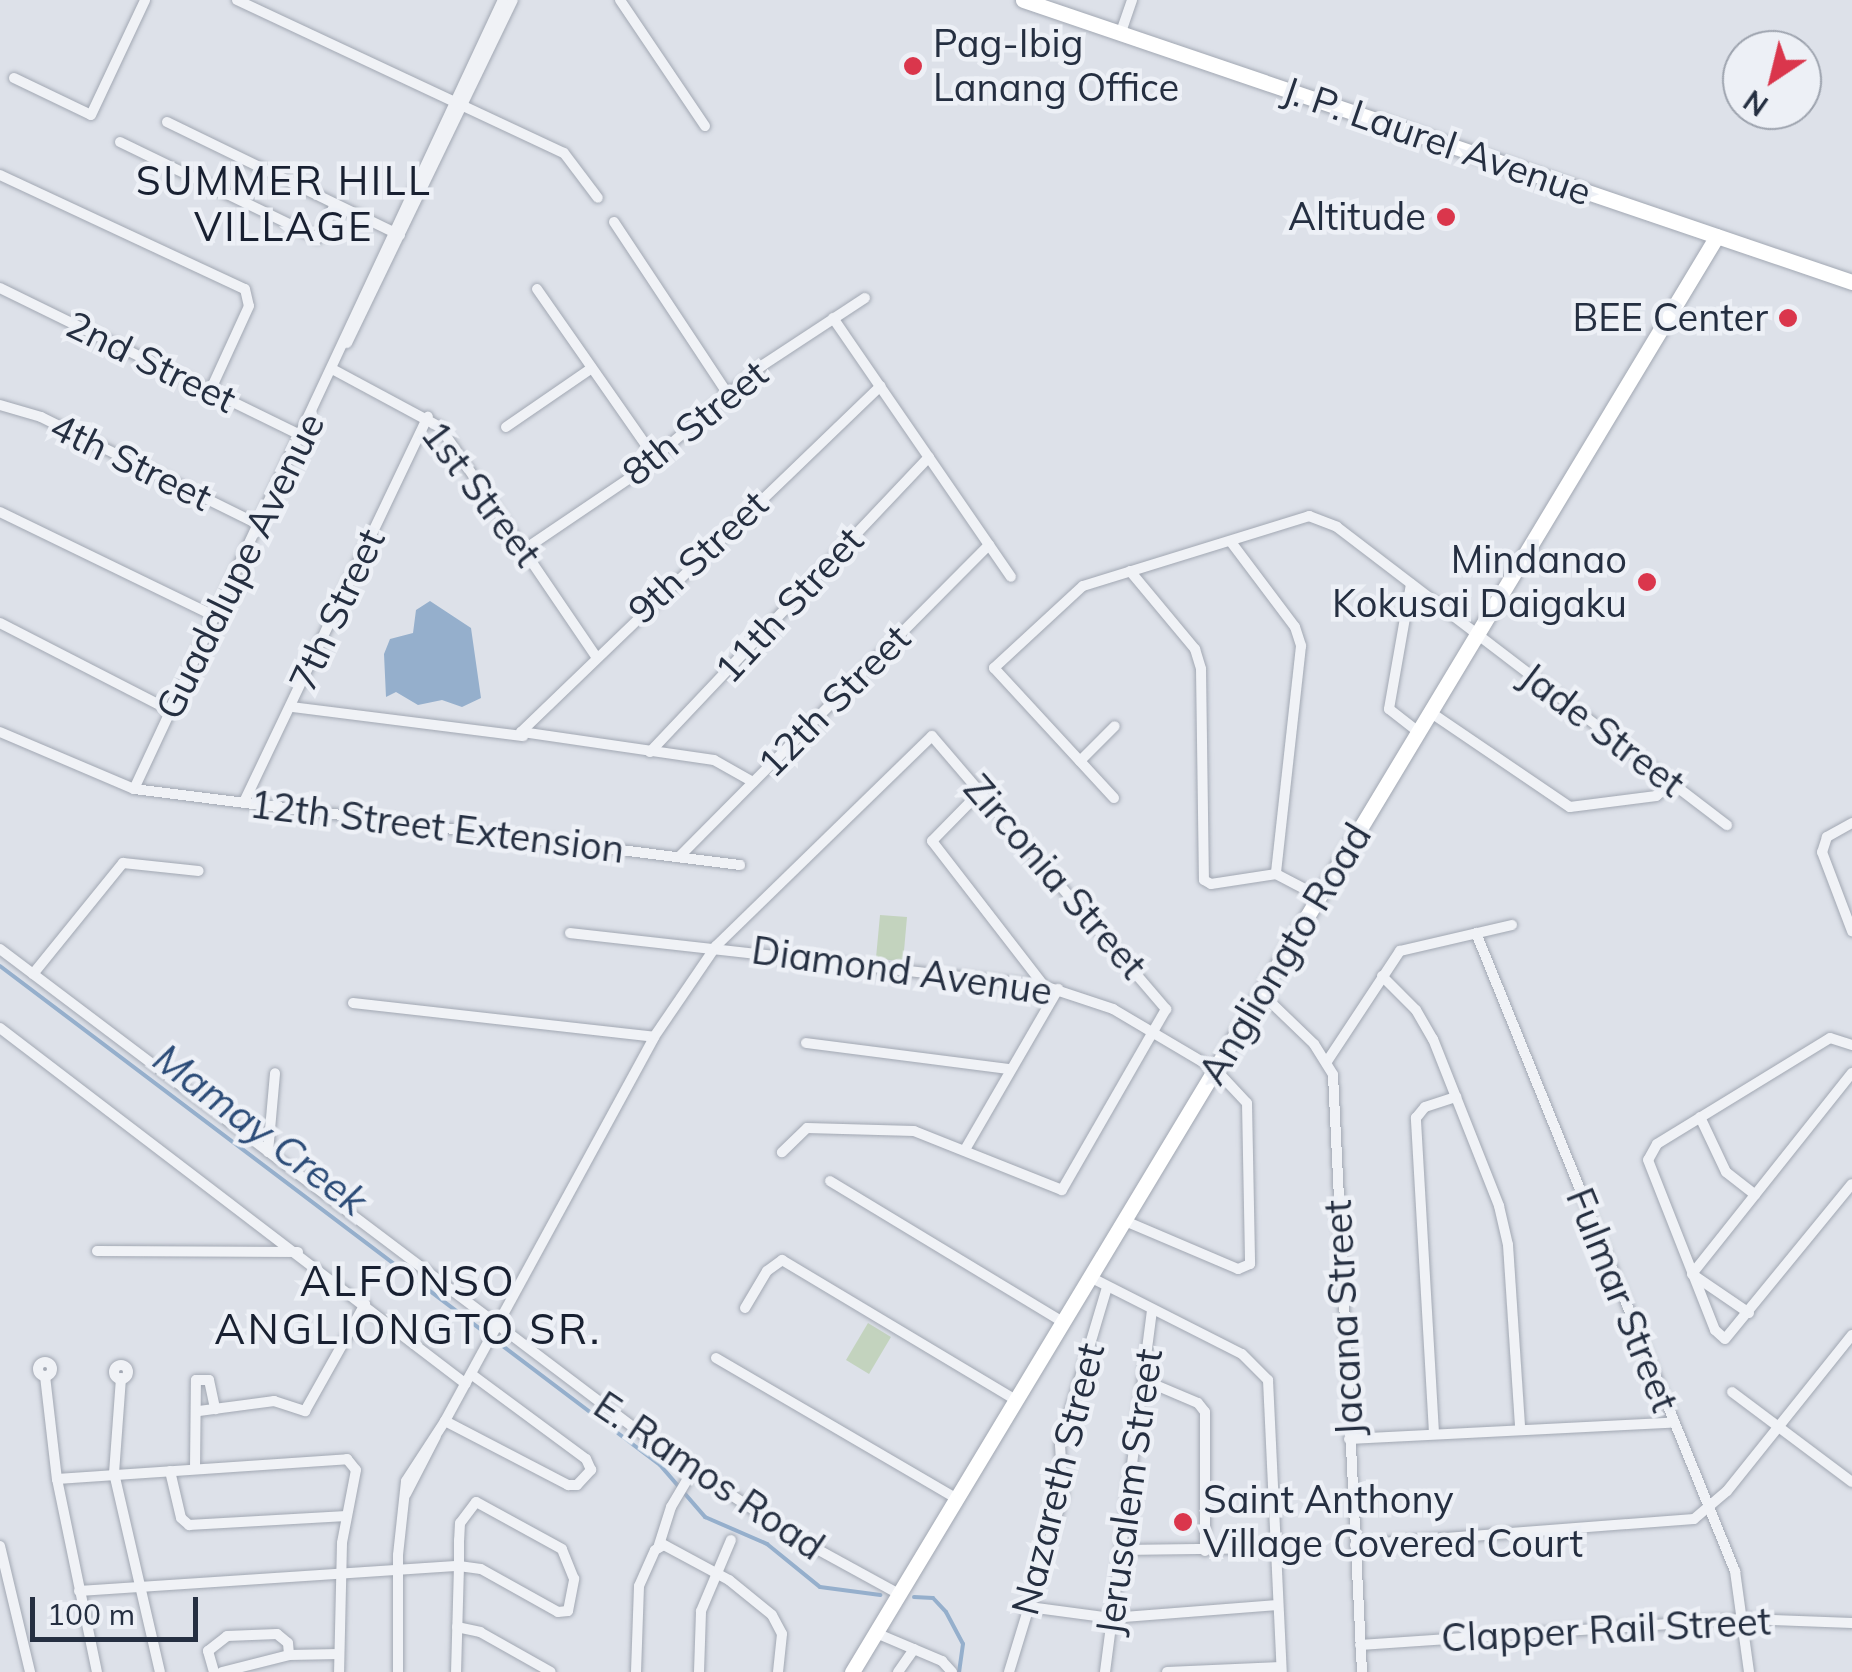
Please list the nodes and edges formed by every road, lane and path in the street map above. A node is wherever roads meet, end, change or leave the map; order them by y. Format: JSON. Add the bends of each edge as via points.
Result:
{"nodes":[{"id":1,"x":145,"y":0,"type":"edge"},
{"id":2,"x":237,"y":0,"type":"edge"},
{"id":3,"x":503,"y":0,"type":"edge"},
{"id":4,"x":512,"y":0,"type":"edge"},
{"id":5,"x":620,"y":0,"type":"edge"},
{"id":6,"x":1023,"y":0,"type":"edge"},
{"id":7,"x":1132,"y":0,"type":"edge"},
{"id":8,"x":1121,"y":32,"type":"junction"},
{"id":9,"x":14,"y":78,"type":"dead end"},
{"id":10,"x":457,"y":107,"type":"junction"},
{"id":11,"x":166,"y":122,"type":"dead end"},
{"id":12,"x":705,"y":126,"type":"dead end"},
{"id":13,"x":120,"y":142,"type":"dead end"},
{"id":14,"x":0,"y":175,"type":"edge"},
{"id":15,"x":598,"y":198,"type":"dead end"},
{"id":16,"x":335,"y":204,"type":"junction"},
{"id":17,"x":614,"y":222,"type":"dead end"},
{"id":18,"x":398,"y":234,"type":"junction"},
{"id":19,"x":1717,"y":236,"type":"junction"},
{"id":20,"x":1852,"y":282,"type":"edge"},
{"id":21,"x":0,"y":288,"type":"edge"},
{"id":22,"x":537,"y":289,"type":"dead end"},
{"id":23,"x":865,"y":298,"type":"dead end"},
{"id":24,"x":834,"y":318,"type":"junction"},
{"id":25,"x":592,"y":368,"type":"junction"},
{"id":26,"x":334,"y":370,"type":"junction"},
{"id":27,"x":880,"y":386,"type":"junction"},
{"id":28,"x":210,"y":391,"type":"junction"},
{"id":29,"x":727,"y":394,"type":"junction"},
{"id":30,"x":0,"y":406,"type":"edge"},
{"id":31,"x":428,"y":417,"type":"junction"},
{"id":32,"x":506,"y":427,"type":"dead end"},
{"id":33,"x":302,"y":436,"type":"junction"},
{"id":34,"x":928,"y":457,"type":"junction"},
{"id":35,"x":655,"y":458,"type":"junction"},
{"id":36,"x":0,"y":512,"type":"edge"},
{"id":37,"x":260,"y":526,"type":"junction"},
{"id":38,"x":1231,"y":542,"type":"junction"},
{"id":39,"x":989,"y":544,"type":"junction"},
{"id":40,"x":525,"y":549,"type":"junction"},
{"id":41,"x":1130,"y":571,"type":"junction"},
{"id":42,"x":1010,"y":576,"type":"dead end"},
{"id":43,"x":1411,"y":584,"type":"junction"},
{"id":44,"x":216,"y":617,"type":"junction"},
{"id":45,"x":0,"y":623,"type":"edge"},
{"id":46,"x":1478,"y":634,"type":"junction"},
{"id":47,"x":595,"y":656,"type":"junction"},
{"id":48,"x":292,"y":707,"type":"junction"},
{"id":49,"x":171,"y":711,"type":"junction"},
{"id":50,"x":1430,"y":712,"type":"junction"},
{"id":51,"x":1115,"y":726,"type":"dead end"},
{"id":52,"x":0,"y":732,"type":"edge"},
{"id":53,"x":1418,"y":732,"type":"junction"},
{"id":54,"x":522,"y":734,"type":"junction"},
{"id":55,"x":650,"y":752,"type":"junction"},
{"id":56,"x":1080,"y":761,"type":"junction"},
{"id":57,"x":753,"y":782,"type":"junction"},
{"id":58,"x":1672,"y":783,"type":"junction"},
{"id":59,"x":134,"y":790,"type":"junction"},
{"id":60,"x":981,"y":791,"type":"junction"},
{"id":61,"x":1114,"y":798,"type":"dead end"},
{"id":62,"x":244,"y":802,"type":"junction"},
{"id":63,"x":1852,"y":823,"type":"edge"},
{"id":64,"x":1726,"y":824,"type":"dead end"},
{"id":65,"x":679,"y":858,"type":"junction"},
{"id":66,"x":740,"y":865,"type":"dead end"},
{"id":67,"x":199,"y":871,"type":"dead end"},
{"id":68,"x":1276,"y":874,"type":"junction"},
{"id":69,"x":1318,"y":896,"type":"junction"},
{"id":70,"x":1512,"y":925,"type":"dead end"},
{"id":71,"x":1852,"y":931,"type":"edge"},
{"id":72,"x":570,"y":933,"type":"dead end"},
{"id":73,"x":1476,"y":933,"type":"junction"},
{"id":74,"x":716,"y":946,"type":"junction"},
{"id":75,"x":0,"y":949,"type":"edge"},
{"id":76,"x":33,"y":974,"type":"junction"},
{"id":77,"x":1382,"y":976,"type":"junction"},
{"id":78,"x":1044,"y":986,"type":"junction"},
{"id":79,"x":1058,"y":989,"type":"junction"},
{"id":80,"x":1260,"y":992,"type":"junction"},
{"id":81,"x":353,"y":1004,"type":"dead end"},
{"id":82,"x":0,"y":1028,"type":"edge"},
{"id":83,"x":1156,"y":1032,"type":"junction"},
{"id":84,"x":654,"y":1037,"type":"junction"},
{"id":85,"x":806,"y":1044,"type":"dead end"},
{"id":86,"x":1852,"y":1045,"type":"edge"},
{"id":87,"x":1328,"y":1060,"type":"junction"},
{"id":88,"x":1009,"y":1069,"type":"junction"},
{"id":89,"x":1216,"y":1070,"type":"junction"},
{"id":90,"x":275,"y":1073,"type":"dead end"},
{"id":91,"x":1852,"y":1073,"type":"edge"},
{"id":92,"x":1456,"y":1097,"type":"junction"},
{"id":93,"x":1700,"y":1117,"type":"junction"},
{"id":94,"x":966,"y":1148,"type":"junction"},
{"id":95,"x":268,"y":1152,"type":"junction"},
{"id":96,"x":782,"y":1152,"type":"dead end"},
{"id":97,"x":830,"y":1181,"type":"dead end"},
{"id":98,"x":1852,"y":1184,"type":"edge"},
{"id":99,"x":1755,"y":1195,"type":"junction"},
{"id":100,"x":1125,"y":1220,"type":"junction"},
{"id":101,"x":97,"y":1251,"type":"dead end"},
{"id":102,"x":299,"y":1252,"type":"junction"},
{"id":103,"x":1692,"y":1274,"type":"junction"},
{"id":104,"x":1090,"y":1277,"type":"junction"},
{"id":105,"x":1106,"y":1287,"type":"junction"},
{"id":106,"x":365,"y":1304,"type":"junction"},
{"id":107,"x":745,"y":1308,"type":"dead end"},
{"id":108,"x":1152,"y":1312,"type":"junction"},
{"id":109,"x":1749,"y":1312,"type":"junction"},
{"id":110,"x":1064,"y":1322,"type":"junction"},
{"id":111,"x":492,"y":1335,"type":"junction"},
{"id":112,"x":1852,"y":1335,"type":"edge"},
{"id":113,"x":716,"y":1358,"type":"dead end"},
{"id":114,"x":45,"y":1376,"type":"dead end"},
{"id":115,"x":121,"y":1378,"type":"dead end"},
{"id":116,"x":469,"y":1379,"type":"junction"},
{"id":117,"x":1146,"y":1381,"type":"junction"},
{"id":118,"x":1732,"y":1392,"type":"dead end"},
{"id":119,"x":1016,"y":1400,"type":"junction"},
{"id":120,"x":215,"y":1409,"type":"junction"},
{"id":121,"x":199,"y":1411,"type":"junction"},
{"id":122,"x":445,"y":1422,"type":"junction"},
{"id":123,"x":1670,"y":1423,"type":"junction"},
{"id":124,"x":1778,"y":1427,"type":"junction"},
{"id":125,"x":1520,"y":1428,"type":"junction"},
{"id":126,"x":1434,"y":1433,"type":"junction"},
{"id":127,"x":1350,"y":1439,"type":"junction"},
{"id":128,"x":195,"y":1469,"type":"junction"},
{"id":129,"x":692,"y":1470,"type":"junction"},
{"id":130,"x":170,"y":1471,"type":"junction"},
{"id":131,"x":114,"y":1472,"type":"junction"},
{"id":132,"x":57,"y":1479,"type":"junction"},
{"id":133,"x":1852,"y":1482,"type":"edge"},
{"id":134,"x":956,"y":1499,"type":"junction"},
{"id":135,"x":1710,"y":1510,"type":"junction"},
{"id":136,"x":346,"y":1516,"type":"junction"},
{"id":137,"x":731,"y":1540,"type":"dead end"},
{"id":138,"x":1355,"y":1545,"type":"junction"},
{"id":139,"x":0,"y":1546,"type":"edge"},
{"id":140,"x":1274,"y":1548,"type":"junction"},
{"id":141,"x":657,"y":1549,"type":"junction"},
{"id":142,"x":1121,"y":1550,"type":"junction"},
{"id":143,"x":1205,"y":1551,"type":"junction"},
{"id":144,"x":1,"y":1561,"type":"edge"},
{"id":145,"x":459,"y":1566,"type":"junction"},
{"id":146,"x":398,"y":1568,"type":"junction"},
{"id":147,"x":716,"y":1571,"type":"junction"},
{"id":148,"x":341,"y":1572,"type":"junction"},
{"id":149,"x":141,"y":1589,"type":"junction"},
{"id":150,"x":79,"y":1591,"type":"junction"},
{"id":151,"x":899,"y":1594,"type":"junction"},
{"id":152,"x":1277,"y":1606,"type":"junction"},
{"id":153,"x":1029,"y":1607,"type":"junction"},
{"id":154,"x":1111,"y":1618,"type":"junction"},
{"id":155,"x":1746,"y":1619,"type":"junction"},
{"id":156,"x":1852,"y":1623,"type":"edge"},
{"id":157,"x":457,"y":1627,"type":"junction"},
{"id":158,"x":876,"y":1632,"type":"junction"},
{"id":159,"x":1360,"y":1644,"type":"junction"},
{"id":160,"x":914,"y":1649,"type":"junction"},
{"id":161,"x":339,"y":1654,"type":"junction"},
{"id":162,"x":289,"y":1655,"type":"junction"},
{"id":163,"x":1281,"y":1669,"type":"edge"},
{"id":164,"x":951,"y":1670,"type":"edge"},
{"id":165,"x":30,"y":1672,"type":"edge"},
{"id":166,"x":98,"y":1672,"type":"edge"},
{"id":167,"x":160,"y":1672,"type":"edge"},
{"id":168,"x":214,"y":1672,"type":"edge"},
{"id":169,"x":222,"y":1672,"type":"edge"},
{"id":170,"x":338,"y":1672,"type":"edge"},
{"id":171,"x":398,"y":1672,"type":"edge"},
{"id":172,"x":456,"y":1672,"type":"edge"},
{"id":173,"x":551,"y":1672,"type":"edge"},
{"id":174,"x":636,"y":1672,"type":"edge"},
{"id":175,"x":699,"y":1672,"type":"edge"},
{"id":176,"x":778,"y":1672,"type":"edge"},
{"id":177,"x":852,"y":1672,"type":"edge"},
{"id":178,"x":898,"y":1672,"type":"edge"},
{"id":179,"x":1010,"y":1672,"type":"edge"},
{"id":180,"x":1104,"y":1672,"type":"edge"},
{"id":181,"x":1167,"y":1672,"type":"edge"},
{"id":182,"x":1362,"y":1672,"type":"edge"},
{"id":183,"x":1749,"y":1672,"type":"edge"}],
"edges":[{"from":1,"to":9,"type":"street","via":[[91,116]]},
{"from":2,"to":10,"type":"street"},
{"from":3,"to":10,"type":"street","name":"Guadalupe Avenue"},
{"from":4,"to":10,"type":"street","name":"Guadalupe Avenue"},
{"from":5,"to":12,"type":"street"},
{"from":6,"to":8,"type":"main road","name":"J. P. Laurel Avenue"},
{"from":7,"to":8,"type":"street"},
{"from":8,"to":19,"type":"main road","name":"J. P. Laurel Avenue"},
{"from":10,"to":15,"type":"street","via":[[564,153]]},
{"from":10,"to":18,"type":"street","name":"Guadalupe Avenue"},
{"from":11,"to":16,"type":"street"},
{"from":13,"to":16,"type":"street","via":[[318,238]]},
{"from":14,"to":28,"type":"street","via":[[244,289],[249,306]]},
{"from":16,"to":18,"type":"street"},
{"from":17,"to":29,"type":"street"},
{"from":18,"to":26,"type":"street","name":"Guadalupe Avenue"},
{"from":19,"to":20,"type":"main road","name":"J. P. Laurel Avenue"},
{"from":19,"to":46,"type":"main road","name":"Angliongto Road"},
{"from":21,"to":28,"type":"street","name":"2nd Street"},
{"from":22,"to":25,"type":"street"},
{"from":23,"to":24,"type":"street","name":"8th Street"},
{"from":24,"to":27,"type":"street"},
{"from":24,"to":29,"type":"street","name":"8th Street"},
{"from":25,"to":32,"type":"street"},
{"from":25,"to":35,"type":"street"},
{"from":26,"to":31,"type":"street","name":"1st Street"},
{"from":26,"to":33,"type":"street","name":"Guadalupe Avenue"},
{"from":27,"to":34,"type":"street"},
{"from":27,"to":47,"type":"street","name":"9th Street"},
{"from":28,"to":33,"type":"street","name":"2nd Street"},
{"from":29,"to":35,"type":"street","name":"8th Street"},
{"from":30,"to":37,"type":"street","name":"4th Street","via":[[41,416]]},
{"from":31,"to":40,"type":"street","name":"1st Street"},
{"from":31,"to":48,"type":"street","name":"7th Street"},
{"from":33,"to":37,"type":"street","name":"Guadalupe Avenue"},
{"from":34,"to":39,"type":"street"},
{"from":34,"to":55,"type":"street","name":"11th Street"},
{"from":35,"to":40,"type":"street","name":"8th Street"},
{"from":36,"to":44,"type":"street"},
{"from":37,"to":44,"type":"street","name":"Guadalupe Avenue"},
{"from":38,"to":41,"type":"street"},
{"from":38,"to":43,"type":"street","name":"Jade Street","via":[[1319,517]]},
{"from":38,"to":68,"type":"street","via":[[1302,646]]},
{"from":39,"to":42,"type":"street"},
{"from":39,"to":57,"type":"street","name":"12th Street"},
{"from":40,"to":47,"type":"street","name":"1st Street"},
{"from":41,"to":56,"type":"street","via":[[1074,591],[994,668]]},
{"from":41,"to":68,"type":"street","via":[[1196,649],[1202,669],[1201,873],[1210,884]]},
{"from":43,"to":46,"type":"street","name":"Jade Street"},
{"from":43,"to":53,"type":"street","via":[[1389,709]]},
{"from":44,"to":49,"type":"street","name":"Guadalupe Avenue"},
{"from":45,"to":49,"type":"street"},
{"from":46,"to":50,"type":"main road","name":"Angliongto Road"},
{"from":46,"to":58,"type":"street","name":"Jade Street"},
{"from":47,"to":54,"type":"street","name":"9th Street"},
{"from":48,"to":54,"type":"street"},
{"from":48,"to":62,"type":"street","name":"7th Street"},
{"from":49,"to":59,"type":"street","name":"Guadalupe Avenue"},
{"from":50,"to":53,"type":"main road","name":"Angliongto Road"},
{"from":50,"to":58,"type":"street","via":[[1570,807],[1656,796]]},
{"from":51,"to":56,"type":"street"},
{"from":52,"to":59,"type":"street","name":"12th Street Extension"},
{"from":53,"to":69,"type":"main road","name":"Angliongto Road"},
{"from":54,"to":55,"type":"street"},
{"from":55,"to":57,"type":"street","via":[[724,762]]},
{"from":56,"to":61,"type":"street"},
{"from":57,"to":65,"type":"street","name":"12th Street"},
{"from":58,"to":64,"type":"street","name":"Jade Street"},
{"from":59,"to":62,"type":"street","name":"12th Street Extension"},
{"from":60,"to":74,"type":"street","name":"Zirconia Street","via":[[936,738],[922,739]]},
{"from":60,"to":78,"type":"street","via":[[932,842]]},
{"from":60,"to":83,"type":"street","name":"Zirconia Street","via":[[1164,1003]]},
{"from":62,"to":65,"type":"street","name":"12th Street Extension"},
{"from":63,"to":71,"type":"street","via":[[1824,841],[1824,860]]},
{"from":65,"to":66,"type":"street","name":"12th Street Extension"},
{"from":67,"to":76,"type":"street","via":[[123,863]]},
{"from":68,"to":69,"type":"street"},
{"from":69,"to":80,"type":"main road","name":"Angliongto Road"},
{"from":70,"to":73,"type":"street"},
{"from":72,"to":74,"type":"street","name":"Diamond Avenue"},
{"from":73,"to":77,"type":"street","via":[[1407,946]]},
{"from":73,"to":123,"type":"street","name":"Fulmar Street"},
{"from":74,"to":78,"type":"street","name":"Diamond Avenue"},
{"from":74,"to":84,"type":"street"},
{"from":75,"to":76,"type":"street","name":"E. Ramos Road"},
{"from":76,"to":95,"type":"street","name":"E. Ramos Road"},
{"from":77,"to":87,"type":"street"},
{"from":77,"to":92,"type":"street","via":[[1416,1010]]},
{"from":78,"to":79,"type":"street","name":"Diamond Avenue"},
{"from":79,"to":83,"type":"street","name":"Diamond Avenue"},
{"from":79,"to":88,"type":"street"},
{"from":80,"to":87,"type":"street"},
{"from":80,"to":89,"type":"main road","name":"Angliongto Road"},
{"from":81,"to":84,"type":"street"},
{"from":82,"to":102,"type":"street"},
{"from":83,"to":89,"type":"street","name":"Diamond Avenue"},
{"from":83,"to":94,"type":"street","via":[[1062,1190]]},
{"from":84,"to":111,"type":"street"},
{"from":85,"to":88,"type":"street"},
{"from":86,"to":93,"type":"street","via":[[1830,1038]]},
{"from":87,"to":127,"type":"street","name":"Jacana Street"},
{"from":88,"to":94,"type":"street"},
{"from":89,"to":100,"type":"main road","name":"Angliongto Road"},
{"from":89,"to":100,"type":"street","name":"Diamond Avenue","via":[[1242,1094],[1250,1114],[1250,1264],[1238,1270]]},
{"from":90,"to":95,"type":"street"},
{"from":91,"to":99,"type":"street"},
{"from":92,"to":125,"type":"street","via":[[1508,1245]]},
{"from":92,"to":126,"type":"street","via":[[1425,1106],[1416,1118]]},
{"from":93,"to":99,"type":"street","via":[[1726,1172]]},
{"from":93,"to":103,"type":"street","via":[[1657,1144],[1648,1160]]},
{"from":94,"to":96,"type":"street","via":[[914,1131],[828,1125],[798,1133]]},
{"from":95,"to":111,"type":"street","name":"E. Ramos Road"},
{"from":97,"to":110,"type":"street"},
{"from":98,"to":109,"type":"street"},
{"from":99,"to":103,"type":"street"},
{"from":100,"to":104,"type":"main road","name":"Angliongto Road"},
{"from":101,"to":102,"type":"street"},
{"from":102,"to":106,"type":"street"},
{"from":103,"to":109,"type":"street"},
{"from":103,"to":109,"type":"street","via":[[1725,1339]]},
{"from":104,"to":105,"type":"street"},
{"from":104,"to":110,"type":"main road","name":"Angliongto Road"},
{"from":105,"to":108,"type":"street"},
{"from":105,"to":153,"type":"street","name":"Nazareth Street","via":[[1060,1445],[1063,1495]]},
{"from":106,"to":116,"type":"street"},
{"from":106,"to":120,"type":"street","via":[[305,1411],[274,1401]]},
{"from":107,"to":119,"type":"street","via":[[778,1260]]},
{"from":108,"to":117,"type":"street","name":"Jerusalem Street"},
{"from":108,"to":140,"type":"street","via":[[1242,1354],[1268,1380]]},
{"from":110,"to":119,"type":"main road","name":"Angliongto Road"},
{"from":111,"to":116,"type":"street"},
{"from":111,"to":129,"type":"street","name":"E. Ramos Road"},
{"from":112,"to":124,"type":"street"},
{"from":113,"to":134,"type":"street"},
{"from":114,"to":132,"type":"street"},
{"from":115,"to":131,"type":"street"},
{"from":116,"to":122,"type":"street"},
{"from":116,"to":122,"type":"street","via":[[586,1459],[591,1470],[577,1486],[568,1485]]},
{"from":117,"to":142,"type":"street","name":"Jerusalem Street"},
{"from":117,"to":143,"type":"street","via":[[1205,1412]]},
{"from":118,"to":124,"type":"street"},
{"from":119,"to":134,"type":"main road","name":"Angliongto Road"},
{"from":120,"to":121,"type":"street"},
{"from":120,"to":121,"type":"street","via":[[209,1380],[200,1378],[194,1385]]},
{"from":121,"to":128,"type":"street"},
{"from":122,"to":146,"type":"street","via":[[406,1494]]},
{"from":123,"to":125,"type":"street"},
{"from":123,"to":135,"type":"street","name":"Fulmar Street"},
{"from":124,"to":133,"type":"street"},
{"from":124,"to":135,"type":"street"},
{"from":125,"to":126,"type":"street"},
{"from":126,"to":127,"type":"street"},
{"from":127,"to":138,"type":"street","name":"Jacana Street"},
{"from":128,"to":130,"type":"street"},
{"from":128,"to":136,"type":"street","via":[[353,1464]]},
{"from":129,"to":141,"type":"street"},
{"from":129,"to":151,"type":"street","name":"E. Ramos Road"},
{"from":130,"to":131,"type":"street"},
{"from":130,"to":136,"type":"street","via":[[181,1518],[189,1524]]},
{"from":131,"to":132,"type":"street"},
{"from":131,"to":149,"type":"street"},
{"from":132,"to":150,"type":"street"},
{"from":134,"to":151,"type":"main road","name":"Angliongto Road"},
{"from":135,"to":138,"type":"street","via":[[1680,1524]]},
{"from":135,"to":155,"type":"street","name":"Fulmar Street"},
{"from":136,"to":148,"type":"street"},
{"from":137,"to":147,"type":"street"},
{"from":138,"to":159,"type":"street","name":"Jacana Street"},
{"from":139,"to":144,"type":"street"},
{"from":140,"to":143,"type":"street"},
{"from":140,"to":152,"type":"street"},
{"from":141,"to":147,"type":"street","via":[[669,1546]]},
{"from":141,"to":174,"type":"street","via":[[639,1586]]},
{"from":142,"to":143,"type":"street"},
{"from":142,"to":154,"type":"street","name":"Jerusalem Street"},
{"from":144,"to":165,"type":"street"},
{"from":145,"to":145,"type":"street","via":[[481,1569],[564,1613],[574,1586],[568,1557],[484,1505],[469,1503],[460,1523]]},
{"from":145,"to":146,"type":"street"},
{"from":145,"to":157,"type":"street"},
{"from":146,"to":148,"type":"street"},
{"from":146,"to":171,"type":"street"},
{"from":147,"to":175,"type":"street","via":[[701,1611]]},
{"from":147,"to":176,"type":"street","via":[[780,1624]]},
{"from":148,"to":149,"type":"street"},
{"from":148,"to":161,"type":"street"},
{"from":149,"to":150,"type":"street"},
{"from":149,"to":167,"type":"street"},
{"from":150,"to":166,"type":"street"},
{"from":151,"to":158,"type":"main road","name":"Angliongto Road"},
{"from":152,"to":154,"type":"street"},
{"from":152,"to":163,"type":"street"},
{"from":153,"to":154,"type":"street"},
{"from":153,"to":179,"type":"street","name":"Nazareth Street"},
{"from":154,"to":180,"type":"street","name":"Jerusalem Street"},
{"from":155,"to":156,"type":"street","name":"Clapper Rail Street"},
{"from":155,"to":159,"type":"street","name":"Clapper Rail Street"},
{"from":155,"to":183,"type":"street","name":"Fulmar Street"},
{"from":157,"to":172,"type":"street"},
{"from":157,"to":173,"type":"street","via":[[480,1632]]},
{"from":158,"to":160,"type":"street"},
{"from":158,"to":177,"type":"main road","name":"Angliongto Road"},
{"from":159,"to":182,"type":"street","name":"Jacana Street"},
{"from":160,"to":164,"type":"street"},
{"from":160,"to":178,"type":"street"},
{"from":161,"to":162,"type":"street"},
{"from":161,"to":170,"type":"street"},
{"from":162,"to":168,"type":"street","via":[[288,1643],[276,1634],[227,1636],[208,1651]]},
{"from":162,"to":169,"type":"street"},
{"from":163,"to":181,"type":"street"}]}
